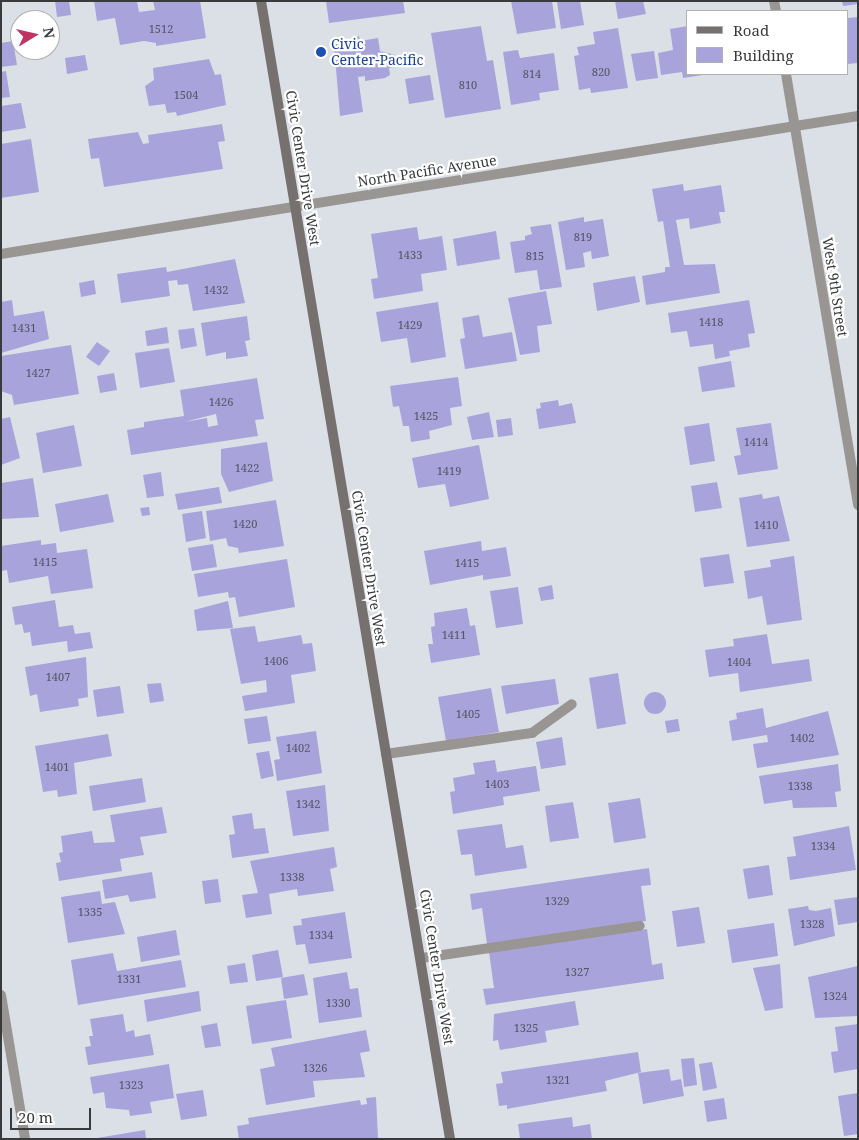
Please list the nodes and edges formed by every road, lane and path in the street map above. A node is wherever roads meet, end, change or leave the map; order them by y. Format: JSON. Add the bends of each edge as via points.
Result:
{"nodes":[{"id":1,"x":261,"y":1,"type":"edge"},
{"id":2,"x":786,"y":75,"type":"edge"},
{"id":3,"x":858,"y":116,"type":"edge"},
{"id":4,"x":795,"y":126,"type":"junction"},
{"id":5,"x":295,"y":206,"type":"junction"},
{"id":6,"x":1,"y":254,"type":"edge"},
{"id":7,"x":858,"y":505,"type":"edge"},
{"id":8,"x":572,"y":704,"type":"dead end"},
{"id":9,"x":386,"y":754,"type":"junction"},
{"id":10,"x":640,"y":926,"type":"dead end"},
{"id":11,"x":422,"y":958,"type":"junction"},
{"id":12,"x":1,"y":995,"type":"edge"},
{"id":13,"x":25,"y":1139,"type":"edge"},
{"id":14,"x":450,"y":1139,"type":"edge"}],
"edges":[{"from":1,"to":5,"type":"main road","name":"Civic Center Drive West"},
{"from":2,"to":4,"type":"street","name":"West 9th Street"},
{"from":3,"to":4,"type":"street","name":"North Pacific Avenue"},
{"from":4,"to":5,"type":"street","name":"North Pacific Avenue"},
{"from":4,"to":7,"type":"street","name":"West 9th Street"},
{"from":5,"to":6,"type":"street","name":"North Pacific Avenue"},
{"from":5,"to":9,"type":"main road","name":"Civic Center Drive West"},
{"from":8,"to":9,"type":"street","via":[[532,733]]},
{"from":9,"to":11,"type":"main road","name":"Civic Center Drive West"},
{"from":10,"to":11,"type":"street"},
{"from":11,"to":14,"type":"main road","name":"Civic Center Drive West"},
{"from":12,"to":13,"type":"street"}]}
